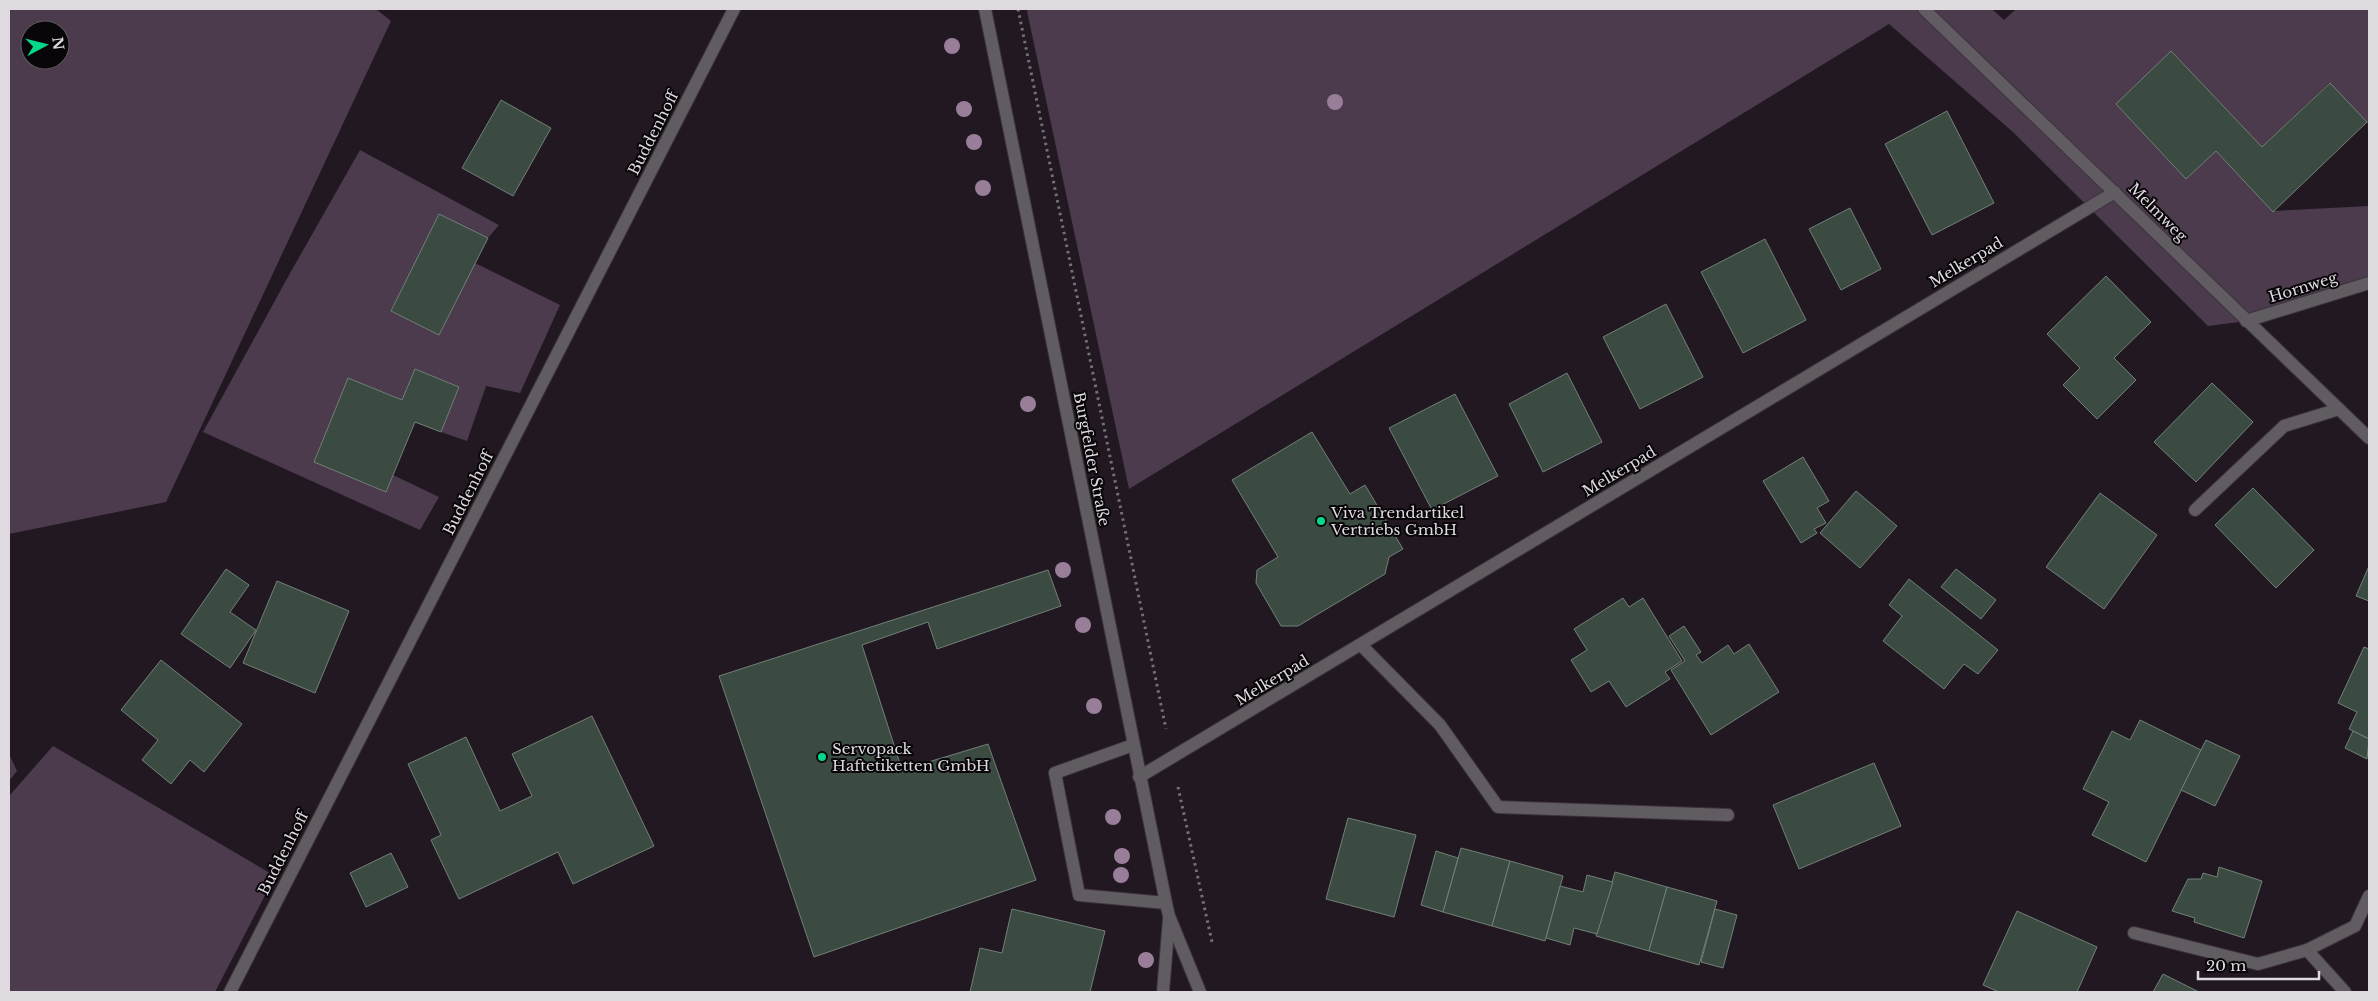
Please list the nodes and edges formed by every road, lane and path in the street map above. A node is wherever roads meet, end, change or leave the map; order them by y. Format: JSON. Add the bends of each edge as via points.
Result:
{"nodes":[{"id":1,"x":734,"y":9,"type":"edge"},
{"id":2,"x":985,"y":9,"type":"edge"},
{"id":3,"x":1018,"y":9,"type":"edge"},
{"id":4,"x":1924,"y":9,"type":"edge"},
{"id":5,"x":2115,"y":192,"type":"junction"},
{"id":6,"x":2369,"y":283,"type":"edge"},
{"id":7,"x":2246,"y":321,"type":"junction"},
{"id":8,"x":2338,"y":409,"type":"junction"},
{"id":9,"x":2369,"y":438,"type":"edge"},
{"id":10,"x":2195,"y":510,"type":"dead end"},
{"id":11,"x":1362,"y":645,"type":"junction"},
{"id":12,"x":1133,"y":745,"type":"junction"},
{"id":13,"x":1172,"y":759,"type":"junction"},
{"id":14,"x":1139,"y":777,"type":"junction"},
{"id":15,"x":1728,"y":816,"type":"dead end"},
{"id":16,"x":2369,"y":896,"type":"edge"},
{"id":17,"x":1166,"y":903,"type":"junction"},
{"id":18,"x":1169,"y":916,"type":"junction"},
{"id":19,"x":2134,"y":933,"type":"dead end"},
{"id":20,"x":1213,"y":948,"type":"dead end"},
{"id":21,"x":2307,"y":950,"type":"junction"},
{"id":22,"x":230,"y":992,"type":"edge"},
{"id":23,"x":1163,"y":992,"type":"edge"},
{"id":24,"x":1200,"y":992,"type":"edge"},
{"id":25,"x":2345,"y":992,"type":"edge"}],
"edges":[{"from":1,"to":22,"type":"street","name":"Buddenhoff"},
{"from":2,"to":12,"type":"street","name":"Burgfelder Straße"},
{"from":3,"to":13,"type":"path"},
{"from":4,"to":5,"type":"street","name":"Melmweg"},
{"from":5,"to":7,"type":"street","name":"Melmweg"},
{"from":5,"to":11,"type":"street","name":"Melkerpad"},
{"from":6,"to":7,"type":"street","name":"Hornweg"},
{"from":7,"to":8,"type":"street","name":"Melmweg"},
{"from":8,"to":9,"type":"street","name":"Melmweg"},
{"from":8,"to":10,"type":"street","via":[[2284,426]]},
{"from":11,"to":13,"type":"street","name":"Melkerpad"},
{"from":11,"to":15,"type":"street","via":[[1440,726],[1498,807]]},
{"from":12,"to":14,"type":"street","name":"Burgfelder Straße"},
{"from":12,"to":17,"type":"street","via":[[1055,773],[1079,895]]},
{"from":13,"to":14,"type":"street","name":"Melkerpad"},
{"from":13,"to":20,"type":"path"},
{"from":14,"to":17,"type":"street","name":"Burgfelder Straße"},
{"from":16,"to":21,"type":"street","via":[[2355,926]]},
{"from":17,"to":18,"type":"street","name":"Burgfelder Straße"},
{"from":18,"to":23,"type":"street","name":"Burgfelder Straße"},
{"from":18,"to":24,"type":"street","name":"Burgfelder Straße"},
{"from":19,"to":21,"type":"street","via":[[2258,964]]},
{"from":21,"to":25,"type":"street"}]}
